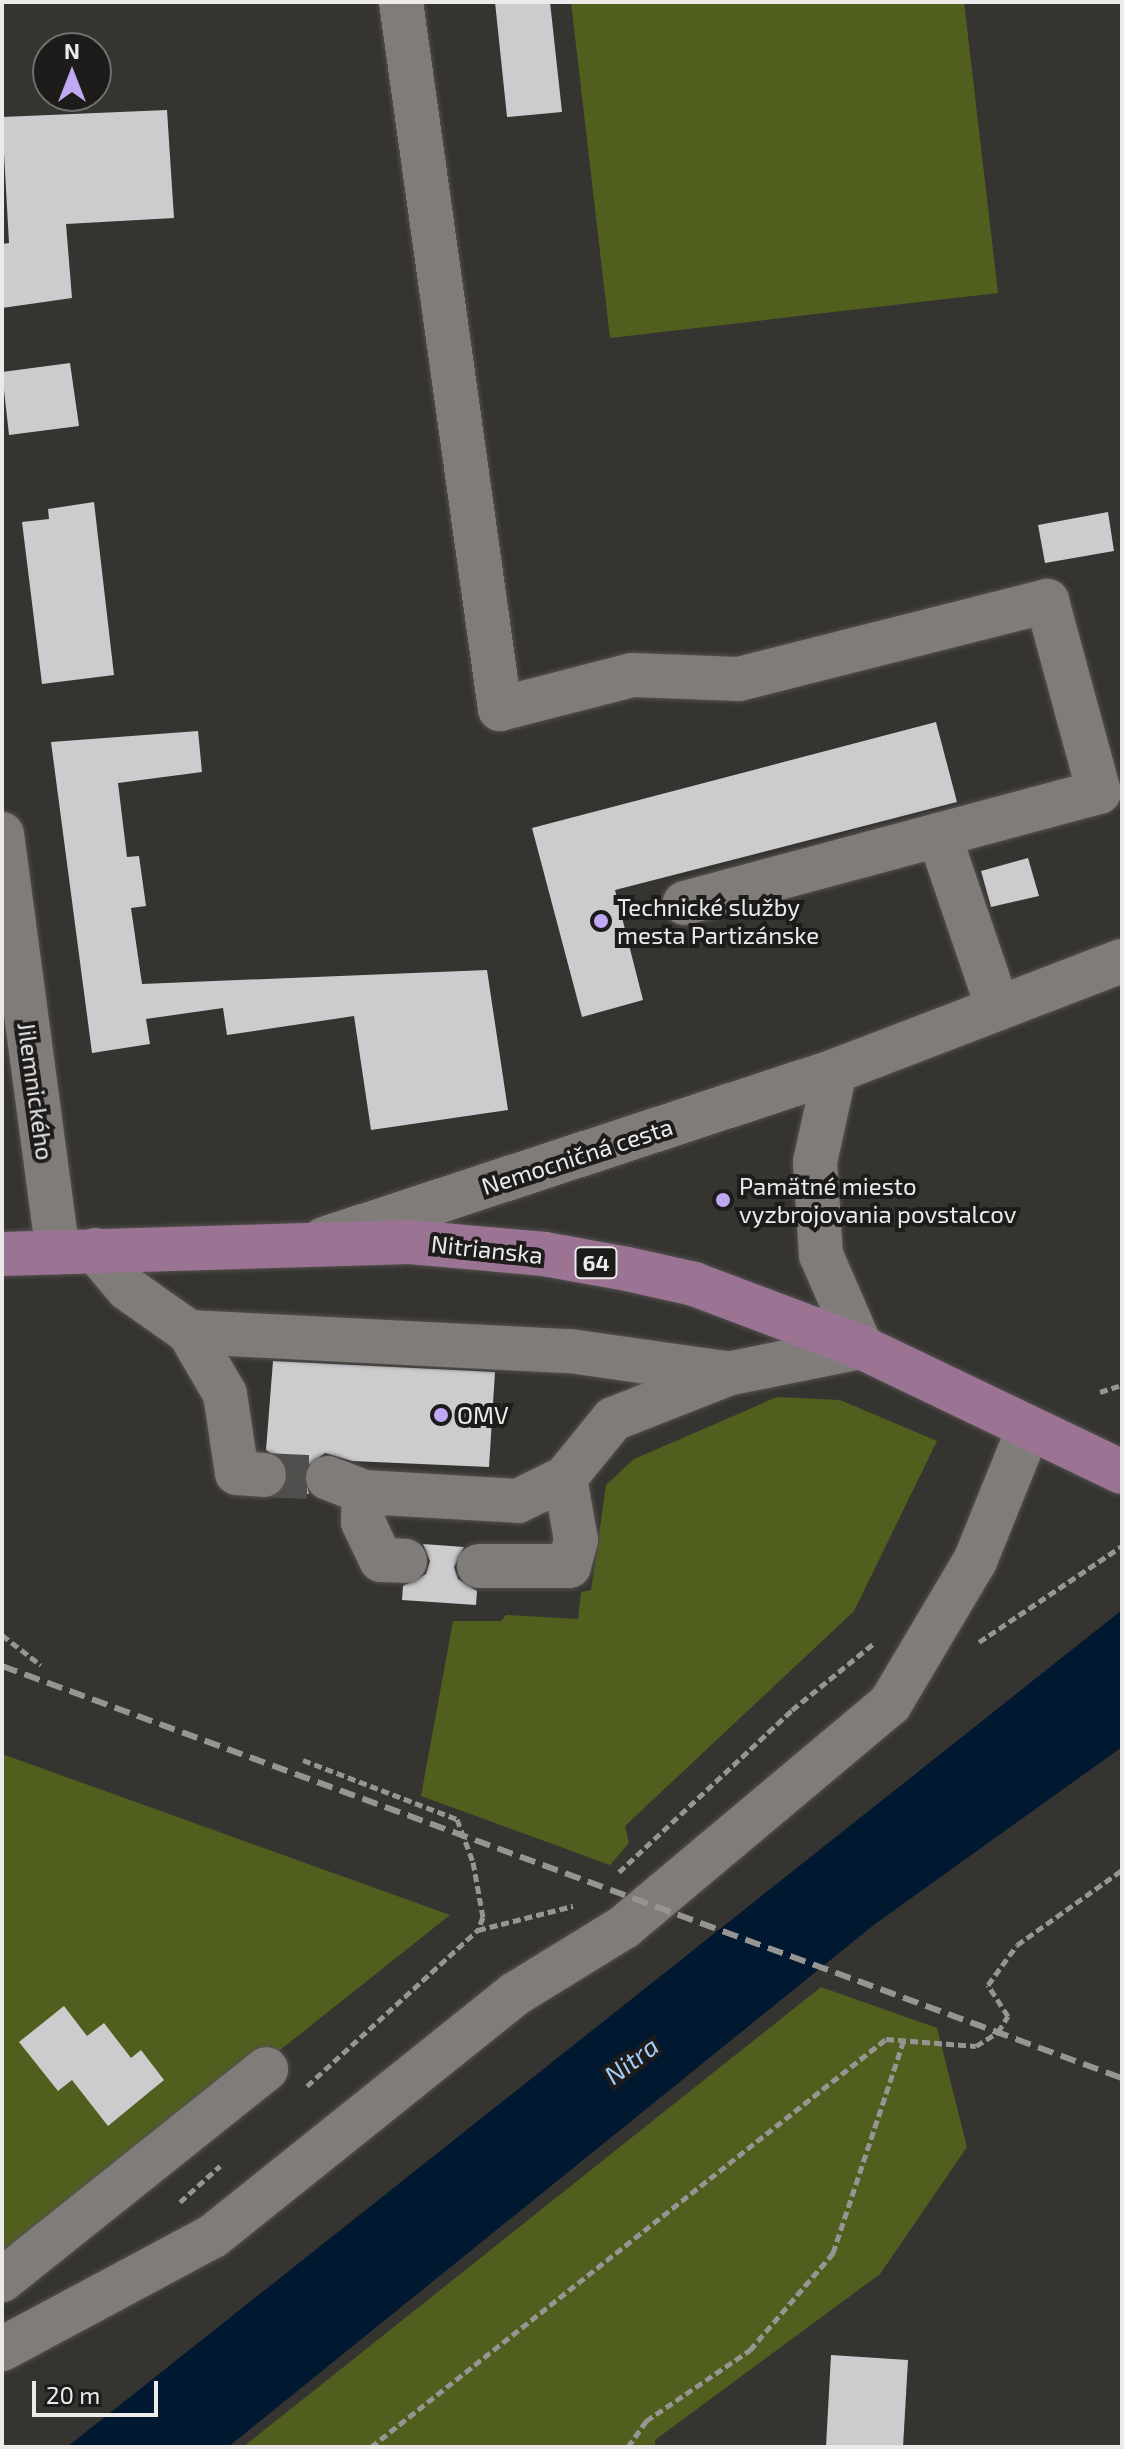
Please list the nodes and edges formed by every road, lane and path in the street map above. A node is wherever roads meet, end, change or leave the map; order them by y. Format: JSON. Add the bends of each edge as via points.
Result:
{"nodes":[{"id":1,"x":401,"y":2,"type":"edge"},
{"id":2,"x":2,"y":834,"type":"edge"},
{"id":3,"x":939,"y":835,"type":"junction"},
{"id":4,"x":685,"y":903,"type":"dead end"},
{"id":5,"x":1122,"y":961,"type":"edge"},
{"id":6,"x":998,"y":1008,"type":"junction"},
{"id":7,"x":835,"y":1071,"type":"junction"},
{"id":8,"x":319,"y":1241,"type":"junction"},
{"id":9,"x":76,"y":1251,"type":"junction"},
{"id":10,"x":2,"y":1254,"type":"edge"},
{"id":11,"x":189,"y":1332,"type":"junction"},
{"id":12,"x":861,"y":1347,"type":"junction"},
{"id":13,"x":727,"y":1374,"type":"junction"},
{"id":14,"x":1122,"y":1385,"type":"edge"},
{"id":15,"x":1100,"y":1392,"type":"dead end"},
{"id":16,"x":1028,"y":1430,"type":"junction"},
{"id":17,"x":1122,"y":1472,"type":"edge"},
{"id":18,"x":264,"y":1475,"type":"tunnel mouth"},
{"id":19,"x":565,"y":1478,"type":"junction"},
{"id":20,"x":1122,"y":1546,"type":"edge"},
{"id":21,"x":405,"y":1561,"type":"dead end"},
{"id":22,"x":479,"y":1566,"type":"dead end"},
{"id":23,"x":2,"y":1635,"type":"edge"},
{"id":24,"x":877,"y":1640,"type":"dead end"},
{"id":25,"x":965,"y":1652,"type":"dead end"},
{"id":26,"x":41,"y":1665,"type":"dead end"},
{"id":27,"x":303,"y":1760,"type":"dead end"},
{"id":28,"x":630,"y":1857,"type":"dead end"},
{"id":29,"x":1122,"y":1870,"type":"edge"},
{"id":30,"x":582,"y":1904,"type":"dead end"},
{"id":31,"x":904,"y":2040,"type":"junction"},
{"id":32,"x":266,"y":2069,"type":"dead end"},
{"id":33,"x":2,"y":2280,"type":"edge"},
{"id":34,"x":2,"y":2349,"type":"edge"},
{"id":35,"x":371,"y":2447,"type":"edge"},
{"id":36,"x":628,"y":2447,"type":"edge"}],
"edges":[{"from":1,"to":3,"type":"street","via":[[500,709],[632,675],[739,679],[1047,601],[1099,792]]},
{"from":2,"to":9,"type":"street","name":"Jilemnického"},
{"from":3,"to":4,"type":"street"},
{"from":3,"to":6,"type":"street"},
{"from":5,"to":6,"type":"street","name":"Nemocničná cesta"},
{"from":6,"to":7,"type":"street","name":"Nemocničná cesta"},
{"from":7,"to":8,"type":"street","name":"Nemocničná cesta"},
{"from":7,"to":12,"type":"street","via":[[815,1162],[821,1255]]},
{"from":8,"to":9,"type":"main road","name":"Nitrianska","number":"64"},
{"from":8,"to":12,"type":"main road","name":"Nitrianska","number":"64","via":[[475,1247],[627,1269],[694,1284]]},
{"from":9,"to":10,"type":"main road","name":"Nitrianska","number":"64"},
{"from":9,"to":11,"type":"street"},
{"from":11,"to":13,"type":"street","via":[[570,1351]]},
{"from":11,"to":18,"type":"street","via":[[225,1394],[237,1473]]},
{"from":12,"to":13,"type":"street"},
{"from":12,"to":16,"type":"main road","name":"Nitrianska","number":"64"},
{"from":13,"to":19,"type":"street","via":[[613,1419]]},
{"from":14,"to":15,"type":"path"},
{"from":16,"to":17,"type":"main road","name":"Nitrianska","number":"64"},
{"from":16,"to":34,"type":"street","via":[[975,1561],[890,1704],[624,1927],[515,1994],[213,2236]]},
{"from":19,"to":21,"type":"street","via":[[518,1501],[346,1485],[381,1560]]},
{"from":19,"to":22,"type":"street","via":[[576,1540],[569,1566]]},
{"from":20,"to":25,"type":"path"},
{"from":23,"to":26,"type":"path"},
{"from":24,"to":28,"type":"path"},
{"from":27,"to":30,"type":"path","via":[[457,1819],[473,1862],[483,1917],[478,1930]]},
{"from":29,"to":31,"type":"path","via":[[1017,1945],[988,1985],[1008,2016],[998,2032],[976,2046]]},
{"from":31,"to":35,"type":"path","via":[[886,2039]]},
{"from":31,"to":36,"type":"path","via":[[833,2253],[750,2350],[646,2421]]},
{"from":32,"to":33,"type":"street"}]}
